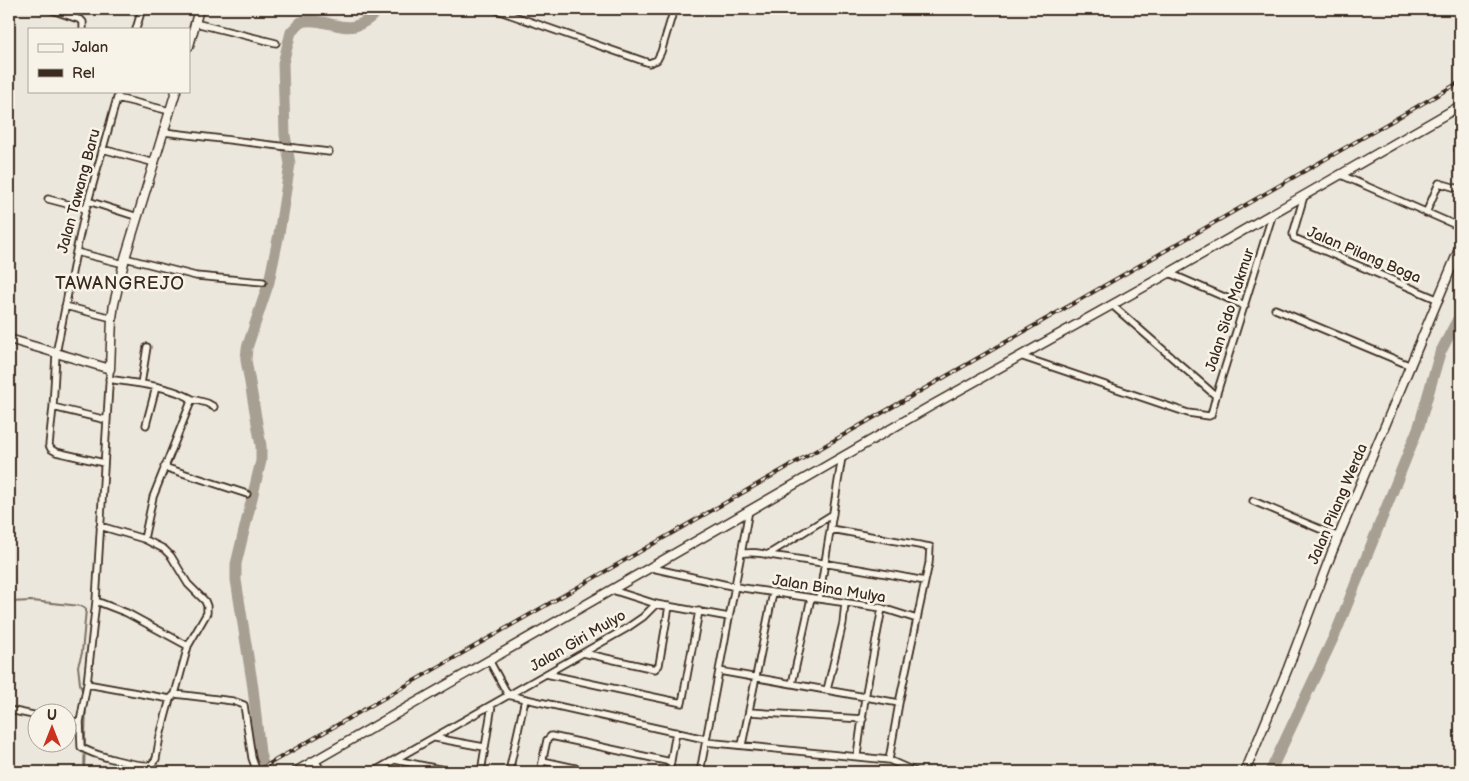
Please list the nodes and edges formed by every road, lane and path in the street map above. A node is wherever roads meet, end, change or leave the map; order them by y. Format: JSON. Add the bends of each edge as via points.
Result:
{"nodes":[{"id":1,"x":49,"y":9,"type":"edge"},
{"id":2,"x":142,"y":9,"type":"edge"},
{"id":3,"x":200,"y":9,"type":"edge"},
{"id":4,"x":494,"y":9,"type":"edge"},
{"id":5,"x":674,"y":9,"type":"edge"},
{"id":6,"x":195,"y":23,"type":"junction"},
{"id":7,"x":83,"y":28,"type":"edge"},
{"id":8,"x":136,"y":28,"type":"edge"},
{"id":9,"x":190,"y":42,"type":"edge"},
{"id":10,"x":276,"y":43,"type":"dead end"},
{"id":11,"x":119,"y":92,"type":"edge"},
{"id":12,"x":176,"y":92,"type":"edge"},
{"id":13,"x":117,"y":98,"type":"junction"},
{"id":14,"x":1460,"y":106,"type":"edge"},
{"id":15,"x":170,"y":111,"type":"junction"},
{"id":16,"x":164,"y":132,"type":"junction"},
{"id":17,"x":102,"y":149,"type":"junction"},
{"id":18,"x":329,"y":152,"type":"dead end"},
{"id":19,"x":155,"y":163,"type":"junction"},
{"id":20,"x":1341,"y":175,"type":"junction"},
{"id":21,"x":1460,"y":189,"type":"edge"},
{"id":22,"x":1304,"y":196,"type":"junction"},
{"id":23,"x":48,"y":199,"type":"dead end"},
{"id":24,"x":88,"y":201,"type":"junction"},
{"id":25,"x":86,"y":208,"type":"junction"},
{"id":26,"x":1426,"y":212,"type":"junction"},
{"id":27,"x":1273,"y":213,"type":"junction"},
{"id":28,"x":138,"y":217,"type":"junction"},
{"id":29,"x":1460,"y":227,"type":"edge"},
{"id":30,"x":1460,"y":247,"type":"edge"},
{"id":31,"x":76,"y":252,"type":"junction"},
{"id":32,"x":124,"y":261,"type":"junction"},
{"id":33,"x":1170,"y":272,"type":"junction"},
{"id":34,"x":262,"y":282,"type":"dead end"},
{"id":35,"x":1439,"y":300,"type":"junction"},
{"id":36,"x":1112,"y":305,"type":"junction"},
{"id":37,"x":65,"y":306,"type":"junction"},
{"id":38,"x":1245,"y":306,"type":"junction"},
{"id":39,"x":1275,"y":309,"type":"dead end"},
{"id":40,"x":112,"y":318,"type":"junction"},
{"id":41,"x":9,"y":339,"type":"edge"},
{"id":42,"x":147,"y":347,"type":"dead end"},
{"id":43,"x":56,"y":354,"type":"junction"},
{"id":44,"x":1020,"y":356,"type":"junction"},
{"id":45,"x":1411,"y":366,"type":"junction"},
{"id":46,"x":110,"y":369,"type":"junction"},
{"id":47,"x":109,"y":379,"type":"junction"},
{"id":48,"x":141,"y":384,"type":"junction"},
{"id":49,"x":156,"y":387,"type":"junction"},
{"id":50,"x":1216,"y":396,"type":"junction"},
{"id":51,"x":192,"y":399,"type":"junction"},
{"id":52,"x":54,"y":407,"type":"junction"},
{"id":53,"x":214,"y":408,"type":"dead end"},
{"id":54,"x":107,"y":420,"type":"junction"},
{"id":55,"x":146,"y":425,"type":"dead end"},
{"id":56,"x":842,"y":457,"type":"junction"},
{"id":57,"x":104,"y":464,"type":"junction"},
{"id":58,"x":164,"y":467,"type":"junction"},
{"id":59,"x":247,"y":494,"type":"dead end"},
{"id":60,"x":1254,"y":501,"type":"dead end"},
{"id":61,"x":749,"y":510,"type":"junction"},
{"id":62,"x":833,"y":514,"type":"junction"},
{"id":63,"x":100,"y":526,"type":"junction"},
{"id":64,"x":831,"y":529,"type":"junction"},
{"id":65,"x":1339,"y":537,"type":"junction"},
{"id":66,"x":144,"y":539,"type":"junction"},
{"id":67,"x":741,"y":554,"type":"junction"},
{"id":68,"x":767,"y":555,"type":"junction"},
{"id":69,"x":824,"y":563,"type":"junction"},
{"id":70,"x":652,"y":568,"type":"junction"},
{"id":71,"x":925,"y":581,"type":"junction"},
{"id":72,"x":736,"y":587,"type":"junction"},
{"id":73,"x":612,"y":590,"type":"junction"},
{"id":74,"x":773,"y":593,"type":"junction"},
{"id":75,"x":811,"y":598,"type":"junction"},
{"id":76,"x":819,"y":598,"type":"junction"},
{"id":77,"x":96,"y":601,"type":"junction"},
{"id":78,"x":845,"y":603,"type":"junction"},
{"id":79,"x":656,"y":604,"type":"junction"},
{"id":80,"x":669,"y":606,"type":"junction"},
{"id":81,"x":882,"y":608,"type":"junction"},
{"id":82,"x":699,"y":612,"type":"junction"},
{"id":83,"x":729,"y":617,"type":"junction"},
{"id":84,"x":917,"y":619,"type":"junction"},
{"id":85,"x":188,"y":646,"type":"junction"},
{"id":86,"x":582,"y":653,"type":"junction"},
{"id":87,"x":489,"y":660,"type":"junction"},
{"id":88,"x":719,"y":671,"type":"junction"},
{"id":89,"x":546,"y":674,"type":"junction"},
{"id":90,"x":756,"y":678,"type":"junction"},
{"id":91,"x":87,"y":684,"type":"junction"},
{"id":92,"x":792,"y":684,"type":"junction"},
{"id":93,"x":827,"y":690,"type":"junction"},
{"id":94,"x":175,"y":694,"type":"junction"},
{"id":95,"x":508,"y":695,"type":"junction"},
{"id":96,"x":865,"y":698,"type":"junction"},
{"id":97,"x":170,"y":699,"type":"junction"},
{"id":98,"x":525,"y":699,"type":"junction"},
{"id":99,"x":899,"y":703,"type":"junction"},
{"id":100,"x":492,"y":705,"type":"junction"},
{"id":101,"x":9,"y":710,"type":"edge"},
{"id":102,"x":749,"y":712,"type":"junction"},
{"id":103,"x":28,"y":714,"type":"edge"},
{"id":104,"x":862,"y":719,"type":"junction"},
{"id":105,"x":80,"y":722,"type":"joint"},
{"id":106,"x":676,"y":732,"type":"junction"},
{"id":107,"x":434,"y":738,"type":"junction"},
{"id":108,"x":705,"y":740,"type":"junction"},
{"id":109,"x":742,"y":745,"type":"junction"},
{"id":110,"x":484,"y":747,"type":"junction"},
{"id":111,"x":857,"y":755,"type":"junction"},
{"id":112,"x":315,"y":760,"type":"junction"},
{"id":113,"x":395,"y":760,"type":"junction"},
{"id":114,"x":889,"y":760,"type":"junction"},
{"id":115,"x":543,"y":761,"type":"junction"},
{"id":116,"x":671,"y":762,"type":"junction"},
{"id":117,"x":256,"y":772,"type":"edge"},
{"id":118,"x":296,"y":772,"type":"edge"},
{"id":119,"x":322,"y":772,"type":"edge"},
{"id":120,"x":373,"y":772,"type":"edge"},
{"id":121,"x":454,"y":772,"type":"edge"},
{"id":122,"x":481,"y":772,"type":"edge"},
{"id":123,"x":509,"y":772,"type":"edge"},
{"id":124,"x":540,"y":772,"type":"edge"},
{"id":125,"x":592,"y":772,"type":"edge"},
{"id":126,"x":670,"y":772,"type":"edge"},
{"id":127,"x":700,"y":772,"type":"edge"},
{"id":128,"x":916,"y":772,"type":"edge"},
{"id":129,"x":1245,"y":772,"type":"edge"}],
"edges":[{"from":1,"to":7,"type":"street","via":[[81,20]]},
{"from":2,"to":8,"type":"street"},
{"from":3,"to":6,"type":"main road"},
{"from":4,"to":5,"type":"street","via":[[649,64],[657,60],[661,52]]},
{"from":6,"to":9,"type":"main road"},
{"from":6,"to":10,"type":"street"},
{"from":11,"to":13,"type":"street","name":"Jalan Tawang Baru"},
{"from":12,"to":15,"type":"main road"},
{"from":13,"to":15,"type":"street"},
{"from":13,"to":17,"type":"street","name":"Jalan Tawang Baru"},
{"from":14,"to":20,"type":"main road"},
{"from":15,"to":16,"type":"main road"},
{"from":16,"to":18,"type":"street"},
{"from":16,"to":19,"type":"main road"},
{"from":17,"to":19,"type":"street"},
{"from":17,"to":24,"type":"street","name":"Jalan Tawang Baru"},
{"from":19,"to":28,"type":"main road"},
{"from":20,"to":22,"type":"main road"},
{"from":20,"to":26,"type":"street"},
{"from":21,"to":26,"type":"street","via":[[1438,183]]},
{"from":22,"to":27,"type":"main road"},
{"from":22,"to":35,"type":"street","name":"Jalan Pilang Boga","via":[[1294,238]]},
{"from":23,"to":25,"type":"street"},
{"from":24,"to":25,"type":"street","name":"Jalan Tawang Baru"},
{"from":24,"to":28,"type":"street"},
{"from":25,"to":31,"type":"street","name":"Jalan Tawang Baru"},
{"from":26,"to":29,"type":"street"},
{"from":27,"to":33,"type":"main road"},
{"from":27,"to":38,"type":"street","name":"Jalan Sido Makmur"},
{"from":28,"to":32,"type":"main road"},
{"from":30,"to":35,"type":"main road","name":"Jalan Pilang Werda"},
{"from":31,"to":32,"type":"street"},
{"from":31,"to":37,"type":"street","name":"Jalan Tawang Baru"},
{"from":32,"to":34,"type":"street","via":[[196,276]]},
{"from":32,"to":40,"type":"main road"},
{"from":33,"to":36,"type":"main road"},
{"from":33,"to":38,"type":"street"},
{"from":35,"to":45,"type":"main road","name":"Jalan Pilang Werda"},
{"from":36,"to":44,"type":"main road"},
{"from":36,"to":50,"type":"street"},
{"from":37,"to":40,"type":"street"},
{"from":37,"to":43,"type":"street","name":"Jalan Tawang Baru"},
{"from":38,"to":50,"type":"street","name":"Jalan Sido Makmur"},
{"from":39,"to":45,"type":"street"},
{"from":40,"to":46,"type":"main road"},
{"from":41,"to":43,"type":"main road"},
{"from":42,"to":48,"type":"street"},
{"from":43,"to":46,"type":"main road"},
{"from":43,"to":52,"type":"street","name":"Jalan Tawang Baru"},
{"from":44,"to":50,"type":"street","name":"Jalan Sido Makmur","via":[[1207,417]]},
{"from":44,"to":56,"type":"main road"},
{"from":45,"to":65,"type":"main road","name":"Jalan Pilang Werda"},
{"from":46,"to":47,"type":"street"},
{"from":47,"to":48,"type":"street"},
{"from":47,"to":54,"type":"street"},
{"from":48,"to":49,"type":"street"},
{"from":49,"to":51,"type":"street"},
{"from":49,"to":55,"type":"street"},
{"from":51,"to":53,"type":"street"},
{"from":51,"to":58,"type":"street"},
{"from":52,"to":54,"type":"street"},
{"from":52,"to":57,"type":"street","name":"Jalan Tawang Baru","via":[[51,449]]},
{"from":54,"to":57,"type":"street"},
{"from":56,"to":61,"type":"main road"},
{"from":56,"to":62,"type":"street"},
{"from":57,"to":63,"type":"street"},
{"from":58,"to":59,"type":"street"},
{"from":58,"to":66,"type":"street","via":[[153,497]]},
{"from":60,"to":65,"type":"street"},
{"from":61,"to":67,"type":"street"},
{"from":61,"to":70,"type":"main road"},
{"from":62,"to":64,"type":"street"},
{"from":62,"to":68,"type":"street"},
{"from":63,"to":66,"type":"street"},
{"from":63,"to":77,"type":"street"},
{"from":64,"to":69,"type":"street"},
{"from":64,"to":71,"type":"street","via":[[930,547]]},
{"from":65,"to":129,"type":"main road","name":"Jalan Pilang Werda"},
{"from":66,"to":85,"type":"street","via":[[169,553],[188,584],[205,601],[207,614]]},
{"from":67,"to":68,"type":"street"},
{"from":67,"to":72,"type":"street"},
{"from":68,"to":69,"type":"street"},
{"from":69,"to":71,"type":"street"},
{"from":69,"to":76,"type":"street"},
{"from":70,"to":72,"type":"street","name":"Jalan Bina Mulya"},
{"from":70,"to":73,"type":"main road"},
{"from":71,"to":84,"type":"street"},
{"from":72,"to":74,"type":"street","name":"Jalan Bina Mulya"},
{"from":72,"to":83,"type":"street"},
{"from":73,"to":79,"type":"street"},
{"from":73,"to":87,"type":"main road"},
{"from":74,"to":75,"type":"street","name":"Jalan Bina Mulya"},
{"from":74,"to":90,"type":"street"},
{"from":75,"to":76,"type":"street","name":"Jalan Bina Mulya"},
{"from":75,"to":92,"type":"street"},
{"from":76,"to":78,"type":"street","name":"Jalan Bina Mulya"},
{"from":77,"to":85,"type":"street"},
{"from":77,"to":91,"type":"street"},
{"from":78,"to":81,"type":"street","name":"Jalan Bina Mulya"},
{"from":78,"to":93,"type":"street"},
{"from":79,"to":80,"type":"street"},
{"from":79,"to":86,"type":"street","name":"Jalan Giri Mulyo","via":[[637,622]]},
{"from":80,"to":82,"type":"street"},
{"from":80,"to":86,"type":"street","via":[[659,665],[655,669]]},
{"from":81,"to":84,"type":"street","name":"Jalan Bina Mulya"},
{"from":81,"to":96,"type":"street"},
{"from":82,"to":83,"type":"street"},
{"from":82,"to":89,"type":"street","via":[[682,703]]},
{"from":83,"to":88,"type":"street"},
{"from":84,"to":99,"type":"street"},
{"from":85,"to":94,"type":"street"},
{"from":86,"to":89,"type":"street","name":"Jalan Giri Mulyo"},
{"from":87,"to":95,"type":"street"},
{"from":87,"to":112,"type":"main road"},
{"from":88,"to":90,"type":"street"},
{"from":88,"to":108,"type":"street"},
{"from":89,"to":95,"type":"street","name":"Jalan Giri Mulyo"},
{"from":90,"to":92,"type":"street"},
{"from":90,"to":102,"type":"street"},
{"from":91,"to":97,"type":"street"},
{"from":91,"to":105,"type":"street"},
{"from":92,"to":93,"type":"street"},
{"from":93,"to":96,"type":"street"},
{"from":94,"to":97,"type":"street"},
{"from":94,"to":117,"type":"street","via":[[244,705]]},
{"from":95,"to":98,"type":"street"},
{"from":95,"to":100,"type":"street","name":"Jalan Giri Mulyo"},
{"from":96,"to":99,"type":"street"},
{"from":96,"to":104,"type":"street"},
{"from":97,"to":105,"type":"street","via":[[156,759],[151,765],[138,765],[85,750],[81,747]]},
{"from":98,"to":106,"type":"street"},
{"from":98,"to":123,"type":"street"},
{"from":99,"to":114,"type":"street"},
{"from":100,"to":107,"type":"street","name":"Jalan Giri Mulyo"},
{"from":100,"to":110,"type":"street"},
{"from":101,"to":103,"type":"street"},
{"from":102,"to":104,"type":"street"},
{"from":102,"to":109,"type":"street"},
{"from":104,"to":111,"type":"street"},
{"from":106,"to":108,"type":"street"},
{"from":106,"to":116,"type":"street"},
{"from":107,"to":110,"type":"street"},
{"from":107,"to":113,"type":"street","name":"Jalan Giri Mulyo"},
{"from":108,"to":109,"type":"street"},
{"from":108,"to":127,"type":"street"},
{"from":109,"to":111,"type":"street"},
{"from":110,"to":122,"type":"street"},
{"from":111,"to":114,"type":"street"},
{"from":112,"to":118,"type":"main road"},
{"from":112,"to":119,"type":"street"},
{"from":113,"to":120,"type":"street","name":"Jalan Giri Mulyo"},
{"from":113,"to":121,"type":"street"},
{"from":114,"to":128,"type":"street"},
{"from":115,"to":116,"type":"street","via":[[547,740],[551,736]]},
{"from":115,"to":124,"type":"street"},
{"from":115,"to":125,"type":"street"},
{"from":116,"to":126,"type":"street"}]}
